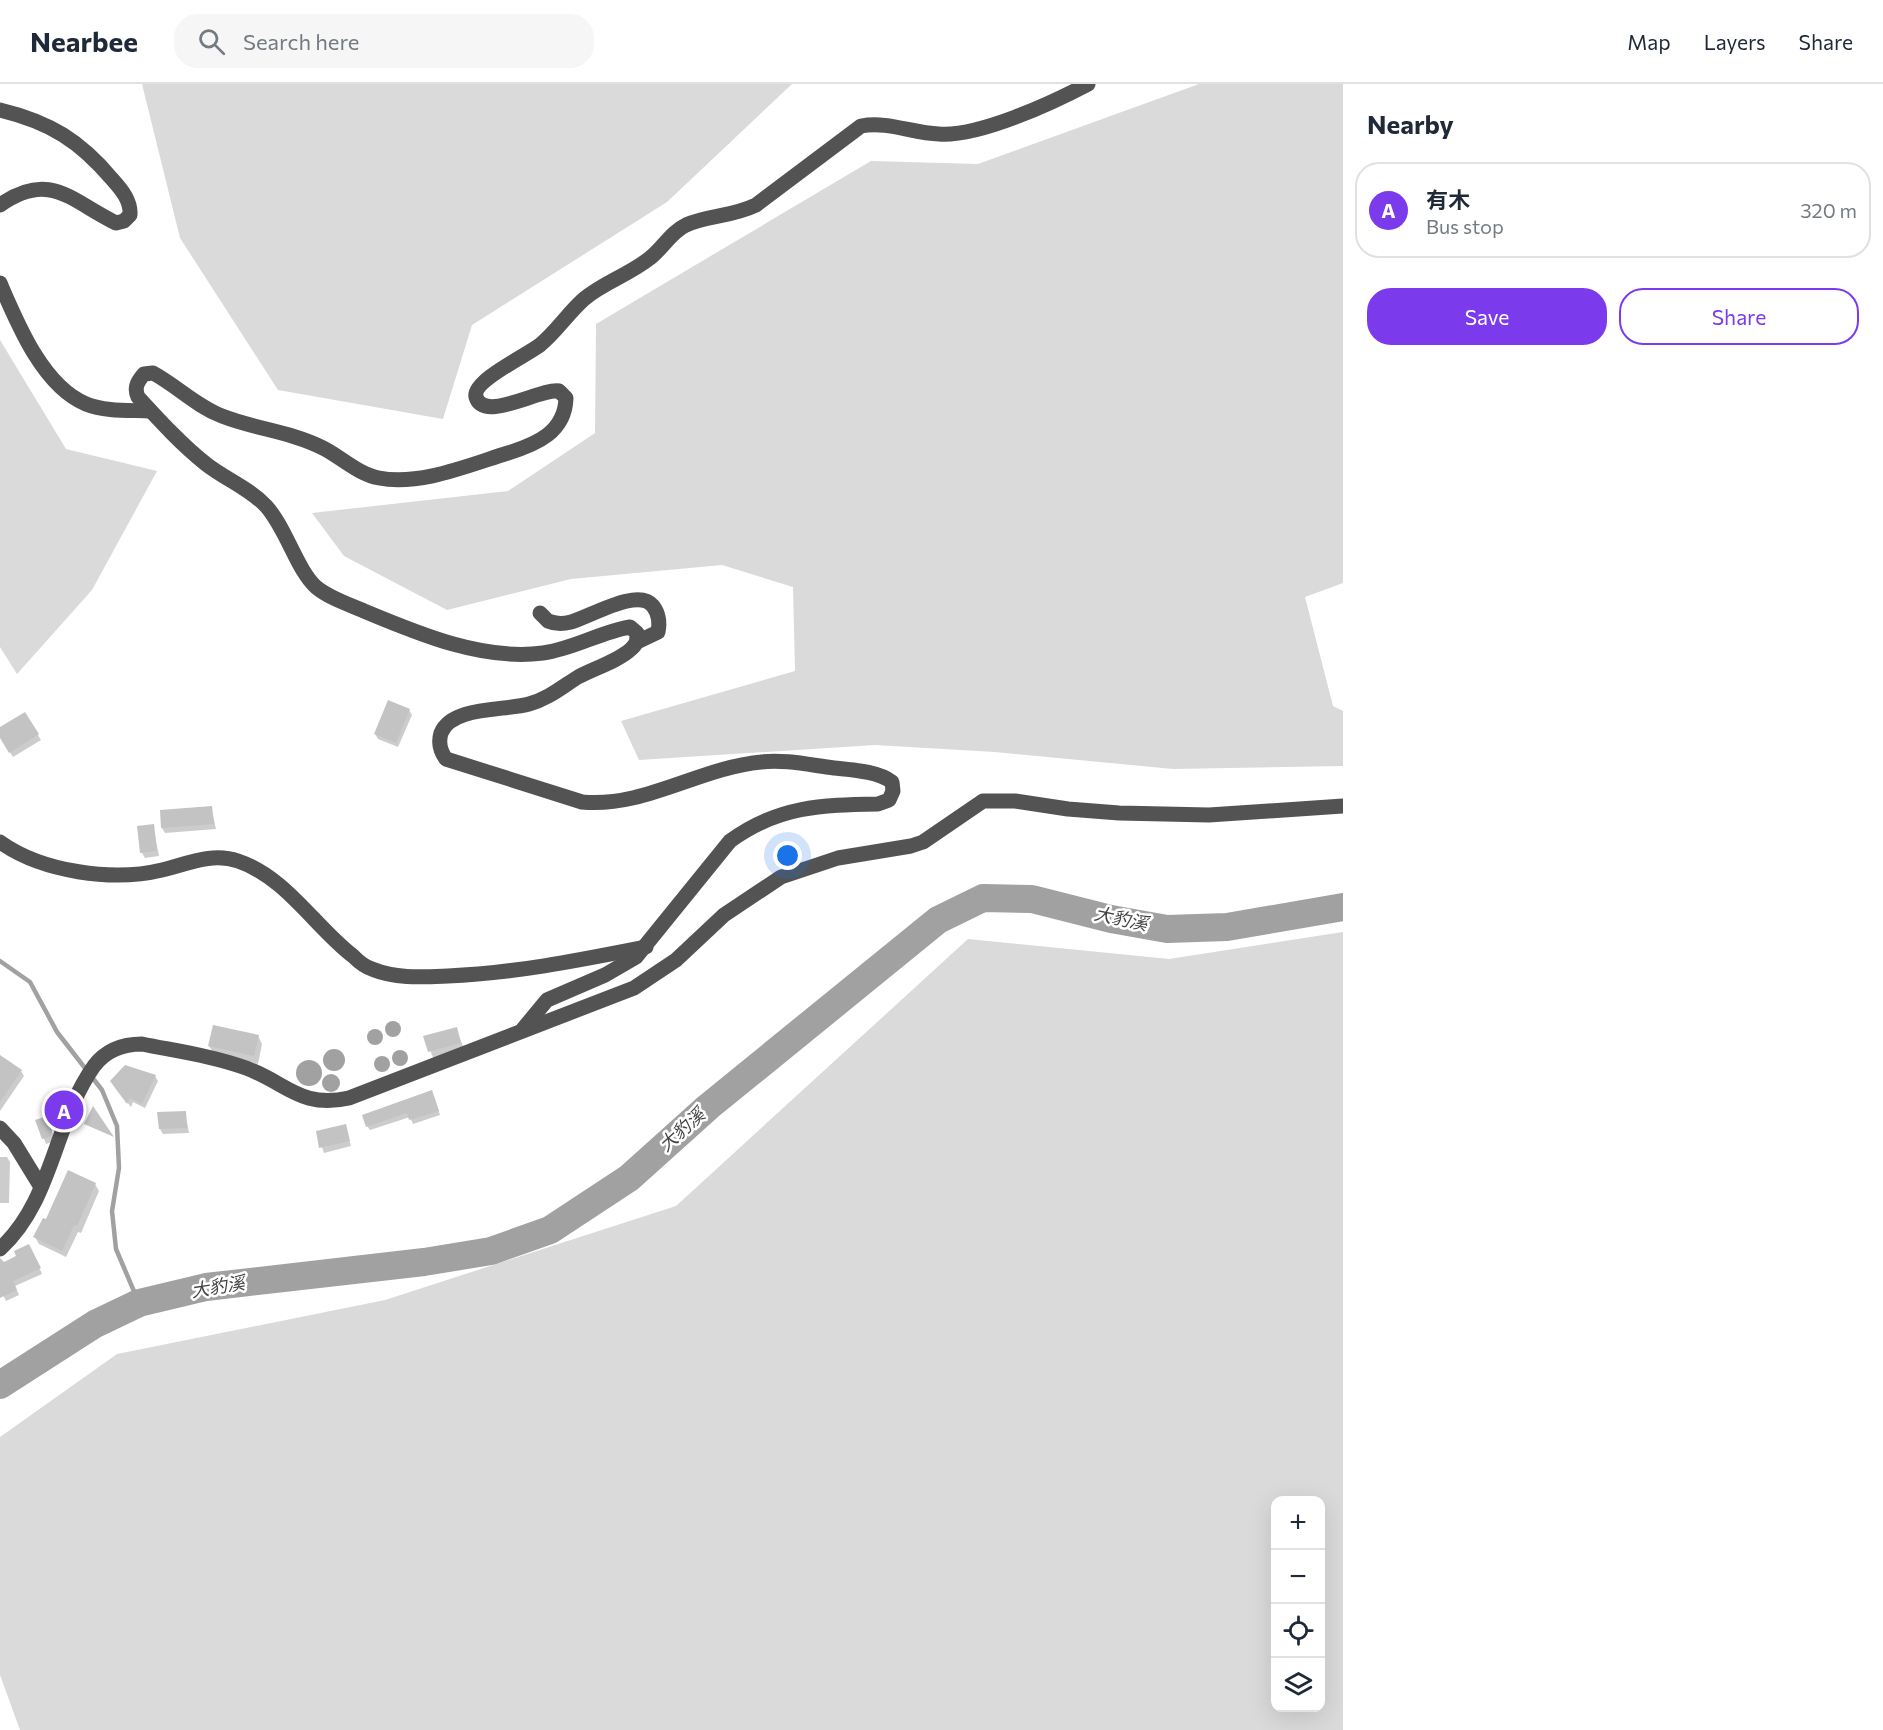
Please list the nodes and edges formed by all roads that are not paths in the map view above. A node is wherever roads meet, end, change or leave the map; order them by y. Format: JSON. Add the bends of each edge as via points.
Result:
{"nodes":[{"id":1,"x":1088,"y":84,"type":"edge"},
{"id":2,"x":0,"y":110,"type":"edge"},
{"id":3,"x":0,"y":205,"type":"edge"},
{"id":4,"x":0,"y":283,"type":"edge"},
{"id":5,"x":150,"y":411,"type":"junction"},
{"id":6,"x":540,"y":613,"type":"dead end"},
{"id":7,"x":637,"y":642,"type":"junction"},
{"id":8,"x":1343,"y":806,"type":"edge"},
{"id":9,"x":0,"y":842,"type":"edge"},
{"id":10,"x":646,"y":947,"type":"junction"},
{"id":11,"x":523,"y":1029,"type":"junction"},
{"id":12,"x":0,"y":1128,"type":"edge"},
{"id":13,"x":41,"y":1187,"type":"junction"},
{"id":14,"x":0,"y":1249,"type":"edge"}],
"edges":[{"from":1,"to":5,"type":"street","via":[[1048,103],[955,134],[877,123],[861,126],[756,205],[739,213],[686,225],[675,232],[652,257],[583,299],[549,338],[482,381],[476,389],[476,398],[494,408],[549,389],[560,391],[566,398],[560,424],[548,436],[525,448],[422,477],[379,478],[323,448],[220,415],[153,373],[144,374],[135,390]]},
{"from":2,"to":3,"type":"street","via":[[60,131],[76,142],[131,205],[130,215],[116,223],[53,188],[34,189]]},
{"from":4,"to":5,"type":"street","via":[[47,374],[66,394],[88,405]]},
{"from":5,"to":7,"type":"street","via":[[208,466],[265,506],[290,541],[308,578],[333,598],[456,644],[506,654],[569,648],[630,627],[637,633]]},
{"from":6,"to":7,"type":"street","via":[[548,621],[570,623],[626,601],[649,601],[660,624],[658,632]]},
{"from":7,"to":10,"type":"street","via":[[631,650],[546,698],[528,705],[455,717],[445,724],[439,739],[440,751],[446,759],[520,784],[602,804],[762,761],[885,777],[892,782],[893,791],[889,800],[878,804],[810,806],[770,817],[742,832],[730,841]]},
{"from":8,"to":11,"type":"street","via":[[1209,815],[1108,812],[983,801],[923,842],[838,858],[781,877],[724,915],[655,976],[634,988]]},
{"from":9,"to":10,"type":"street","via":[[32,859],[101,873],[160,870],[216,857],[238,861],[260,872],[298,902],[351,955],[370,969],[391,975],[459,975],[551,967]]},
{"from":10,"to":11,"type":"street","via":[[628,964],[547,1000]]},
{"from":11,"to":13,"type":"street","via":[[349,1098],[328,1102],[307,1099],[264,1076],[224,1062],[142,1044],[114,1048],[94,1066],[76,1100]]},
{"from":12,"to":13,"type":"street"},
{"from":13,"to":14,"type":"street","via":[[20,1227]]}]}
